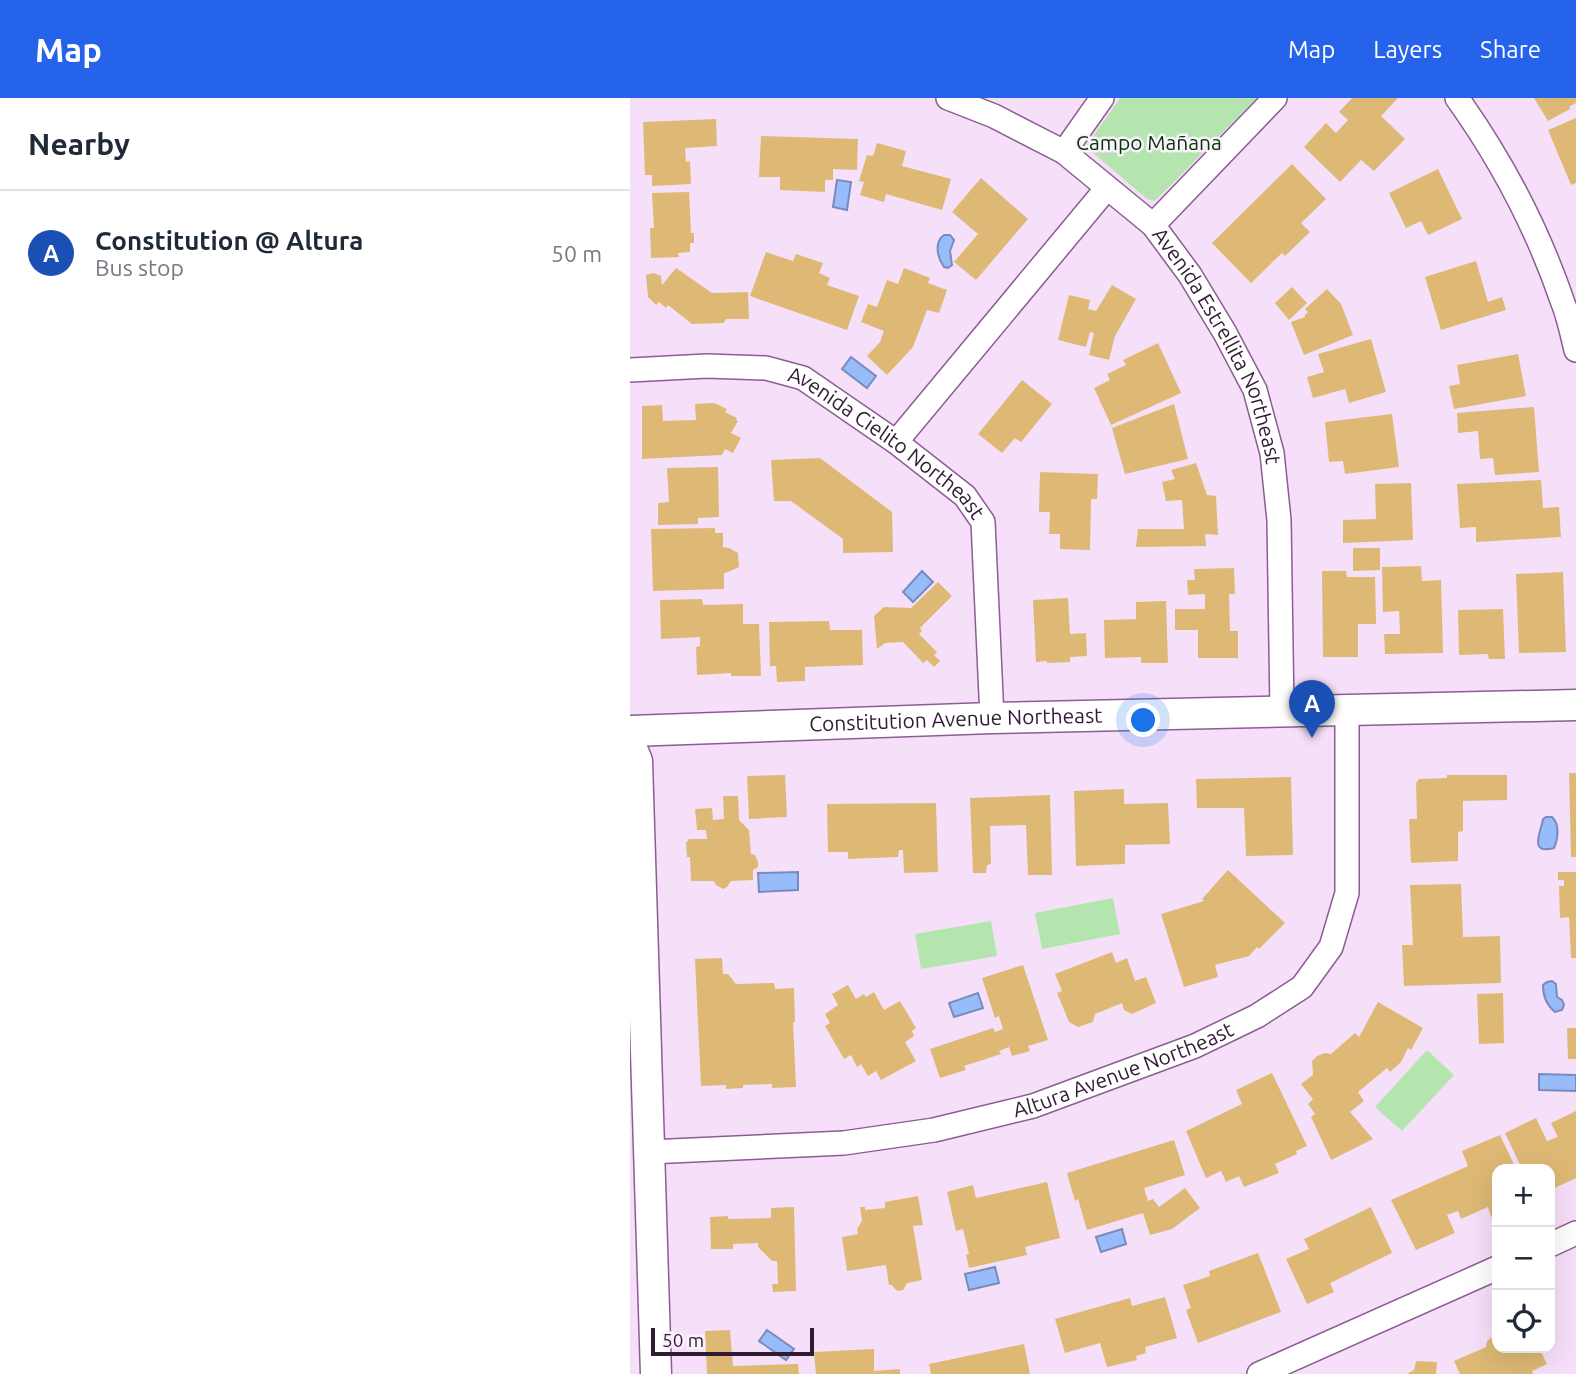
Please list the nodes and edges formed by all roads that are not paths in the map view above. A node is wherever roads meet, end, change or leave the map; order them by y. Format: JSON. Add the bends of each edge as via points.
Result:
{"nodes":[{"id":1,"x":948,"y":98,"type":"edge"},
{"id":2,"x":1102,"y":98,"type":"edge"},
{"id":3,"x":1275,"y":98,"type":"edge"},
{"id":4,"x":1457,"y":98,"type":"edge"},
{"id":5,"x":1065,"y":152,"type":"junction"},
{"id":6,"x":1107,"y":188,"type":"junction"},
{"id":7,"x":1153,"y":225,"type":"junction"},
{"id":8,"x":1576,"y":349,"type":"edge"},
{"id":9,"x":630,"y":370,"type":"edge"},
{"id":10,"x":896,"y":442,"type":"junction"},
{"id":11,"x":1576,"y":705,"type":"edge"},
{"id":12,"x":1282,"y":711,"type":"junction"},
{"id":13,"x":1347,"y":711,"type":"junction"},
{"id":14,"x":992,"y":718,"type":"junction"},
{"id":15,"x":630,"y":731,"type":"edge"},
{"id":16,"x":630,"y":744,"type":"edge"},
{"id":17,"x":638,"y":1098,"type":"edge"},
{"id":18,"x":649,"y":1152,"type":"junction"},
{"id":19,"x":1576,"y":1233,"type":"edge"},
{"id":20,"x":1555,"y":1243,"type":"edge"},
{"id":21,"x":1492,"y":1270,"type":"edge"},
{"id":22,"x":656,"y":1374,"type":"edge"},
{"id":23,"x":1259,"y":1374,"type":"edge"}],
"edges":[{"from":1,"to":5,"type":"street","name":"Avenida Estrellita Northeast"},
{"from":2,"to":5,"type":"street"},
{"from":3,"to":7,"type":"street"},
{"from":4,"to":8,"type":"street","via":[[1530,218],[1564,304]]},
{"from":5,"to":6,"type":"street","name":"Avenida Estrellita Northeast"},
{"from":6,"to":7,"type":"street","name":"Avenida Estrellita Northeast"},
{"from":6,"to":10,"type":"street"},
{"from":7,"to":12,"type":"street","name":"Avenida Estrellita Northeast","via":[[1190,275],[1255,390],[1272,453],[1279,520]]},
{"from":9,"to":10,"type":"street","name":"Avenida Cielito Northeast","via":[[766,368],[803,378]]},
{"from":10,"to":14,"type":"street","name":"Avenida Cielito Northeast","via":[[965,496],[983,522]]},
{"from":11,"to":13,"type":"street","name":"Constitution Avenue Northeast"},
{"from":12,"to":13,"type":"street","name":"Constitution Avenue Northeast"},
{"from":12,"to":14,"type":"street","name":"Constitution Avenue Northeast"},
{"from":13,"to":18,"type":"street","name":"Altura Avenue Northeast","via":[[1347,893],[1331,947],[1302,987],[1257,1016],[1195,1046],[1033,1106],[934,1130],[844,1143]]},
{"from":14,"to":15,"type":"street","name":"Constitution Avenue Northeast"},
{"from":16,"to":17,"type":"street","via":[[637,761]]},
{"from":17,"to":18,"type":"street"},
{"from":18,"to":22,"type":"street"},
{"from":19,"to":20,"type":"street"},
{"from":21,"to":23,"type":"street"}]}
